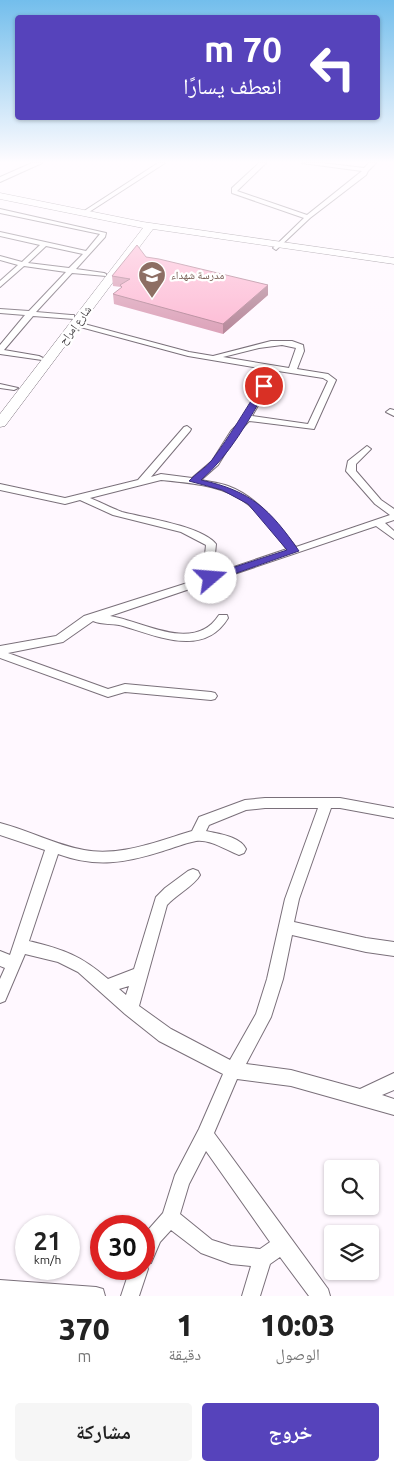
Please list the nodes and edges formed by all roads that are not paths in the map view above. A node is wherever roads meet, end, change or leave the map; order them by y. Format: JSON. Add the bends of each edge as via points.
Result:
{"nodes":[{"id":1,"x":63,"y":223,"type":"edge"},
{"id":2,"x":128,"y":223,"type":"edge"},
{"id":3,"x":129,"y":223,"type":"edge"},
{"id":4,"x":302,"y":223,"type":"edge"},
{"id":5,"x":146,"y":227,"type":"junction"},
{"id":6,"x":0,"y":234,"type":"edge"},
{"id":7,"x":45,"y":244,"type":"junction"},
{"id":8,"x":278,"y":247,"type":"junction"},
{"id":9,"x":86,"y":253,"type":"junction"},
{"id":10,"x":0,"y":258,"type":"edge"},
{"id":11,"x":394,"y":262,"type":"edge"},
{"id":12,"x":22,"y":264,"type":"junction"},
{"id":13,"x":70,"y":270,"type":"junction"},
{"id":14,"x":104,"y":275,"type":"junction"},
{"id":15,"x":0,"y":285,"type":"edge"},
{"id":16,"x":0,"y":310,"type":"edge"},
{"id":17,"x":32,"y":312,"type":"junction"},
{"id":18,"x":73,"y":320,"type":"junction"},
{"id":19,"x":0,"y":351,"type":"edge"},
{"id":20,"x":39,"y":358,"type":"junction"},
{"id":21,"x":212,"y":358,"type":"junction"},
{"id":22,"x":275,"y":370,"type":"junction"},
{"id":23,"x":292,"y":371,"type":"junction"},
{"id":24,"x":0,"y":386,"type":"edge"},
{"id":25,"x":14,"y":388,"type":"junction"},
{"id":26,"x":0,"y":406,"type":"edge"},
{"id":27,"x":246,"y":418,"type":"junction"},
{"id":28,"x":0,"y":423,"type":"edge"},
{"id":29,"x":187,"y":429,"type":"dead end"},
{"id":30,"x":367,"y":449,"type":"dead end"},
{"id":31,"x":142,"y":481,"type":"junction"},
{"id":32,"x":194,"y":481,"type":"junction"},
{"id":33,"x":0,"y":487,"type":"edge"},
{"id":34,"x":83,"y":498,"type":"junction"},
{"id":35,"x":394,"y":513,"type":"edge"},
{"id":36,"x":394,"y":518,"type":"edge"},
{"id":37,"x":378,"y":523,"type":"junction"},
{"id":38,"x":394,"y":536,"type":"edge"},
{"id":39,"x":294,"y":551,"type":"junction"},
{"id":40,"x":211,"y":578,"type":"junction"},
{"id":41,"x":224,"y":618,"type":"dead end"},
{"id":42,"x":88,"y":619,"type":"junction"},
{"id":43,"x":0,"y":650,"type":"edge"},
{"id":44,"x":0,"y":654,"type":"edge"},
{"id":45,"x":211,"y":696,"type":"dead end"},
{"id":46,"x":326,"y":804,"type":"junction"},
{"id":47,"x":394,"y":813,"type":"edge"},
{"id":48,"x":0,"y":829,"type":"edge"},
{"id":49,"x":198,"y":835,"type":"junction"},
{"id":50,"x":50,"y":846,"type":"junction"},
{"id":51,"x":239,"y":850,"type":"dead end"},
{"id":52,"x":192,"y":874,"type":"dead end"},
{"id":53,"x":286,"y":927,"type":"junction"},
{"id":54,"x":20,"y":946,"type":"junction"},
{"id":55,"x":394,"y":949,"type":"edge"},
{"id":56,"x":7,"y":962,"type":"edge"},
{"id":57,"x":140,"y":974,"type":"junction"},
{"id":58,"x":107,"y":987,"type":"junction"},
{"id":59,"x":0,"y":996,"type":"edge"},
{"id":60,"x":130,"y":1009,"type":"junction"},
{"id":61,"x":233,"y":1070,"type":"junction"},
{"id":62,"x":394,"y":1081,"type":"edge"},
{"id":63,"x":363,"y":1096,"type":"junction"},
{"id":64,"x":394,"y":1107,"type":"edge"},
{"id":65,"x":206,"y":1135,"type":"junction"},
{"id":66,"x":170,"y":1218,"type":"junction"},
{"id":67,"x":155,"y":1235,"type":"edge"},
{"id":68,"x":282,"y":1244,"type":"junction"},
{"id":69,"x":263,"y":1258,"type":"junction"},
{"id":70,"x":135,"y":1280,"type":"edge"},
{"id":71,"x":0,"y":1289,"type":"edge"},
{"id":72,"x":96,"y":1296,"type":"edge"},
{"id":73,"x":130,"y":1296,"type":"edge"},
{"id":74,"x":251,"y":1296,"type":"edge"},
{"id":75,"x":321,"y":1296,"type":"edge"}],
"edges":[{"from":1,"to":9,"type":"street","via":[[103,232],[103,236]]},
{"from":2,"to":5,"type":"main road"},
{"from":3,"to":5,"type":"main road"},
{"from":4,"to":8,"type":"street"},
{"from":5,"to":8,"type":"main road"},
{"from":5,"to":14,"type":"main road","name":"شارع إمراح"},
{"from":5,"to":18,"type":"main road","name":"شارع إمراح"},
{"from":6,"to":7,"type":"street"},
{"from":7,"to":9,"type":"street"},
{"from":7,"to":12,"type":"street"},
{"from":8,"to":11,"type":"main road"},
{"from":9,"to":13,"type":"street"},
{"from":10,"to":12,"type":"street"},
{"from":12,"to":13,"type":"street"},
{"from":12,"to":15,"type":"street"},
{"from":13,"to":14,"type":"street"},
{"from":13,"to":17,"type":"street"},
{"from":14,"to":18,"type":"main road","name":"شارع إمراح"},
{"from":16,"to":17,"type":"street"},
{"from":17,"to":18,"type":"street"},
{"from":17,"to":19,"type":"street"},
{"from":18,"to":20,"type":"main road","name":"شارع إمراح"},
{"from":18,"to":21,"type":"street","via":[[169,349]]},
{"from":18,"to":28,"type":"main road","name":"شارع إمراح"},
{"from":19,"to":20,"type":"street"},
{"from":20,"to":25,"type":"main road","name":"شارع إمراح"},
{"from":21,"to":22,"type":"street"},
{"from":21,"to":23,"type":"street","via":[[266,344],[289,342],[300,347]]},
{"from":22,"to":23,"type":"street"},
{"from":22,"to":27,"type":"street"},
{"from":23,"to":27,"type":"street","via":[[332,380],[313,426],[308,428]]},
{"from":24,"to":25,"type":"street"},
{"from":25,"to":26,"type":"main road","name":"شارع إمراح"},
{"from":27,"to":32,"type":"street","via":[[215,463]]},
{"from":29,"to":31,"type":"street"},
{"from":30,"to":35,"type":"street","via":[[351,463],[351,471],[378,502]]},
{"from":31,"to":32,"type":"street","via":[[161,477]]},
{"from":31,"to":34,"type":"street"},
{"from":32,"to":39,"type":"street","via":[[225,488],[251,502]]},
{"from":33,"to":34,"type":"street","via":[[65,501]]},
{"from":34,"to":40,"type":"street","via":[[116,513],[184,530],[208,541],[211,544]]},
{"from":36,"to":37,"type":"street"},
{"from":37,"to":38,"type":"street"},
{"from":37,"to":39,"type":"street"},
{"from":39,"to":40,"type":"street"},
{"from":40,"to":42,"type":"street"},
{"from":41,"to":42,"type":"street","via":[[218,627],[186,638],[158,636],[108,618]]},
{"from":42,"to":43,"type":"street","via":[[59,639]]},
{"from":44,"to":45,"type":"street","via":[[108,693],[125,688]]},
{"from":46,"to":47,"type":"street"},
{"from":46,"to":49,"type":"street","via":[[245,805],[204,821]]},
{"from":46,"to":53,"type":"street","via":[[292,899]]},
{"from":48,"to":50,"type":"street","via":[[24,834]]},
{"from":49,"to":50,"type":"street","via":[[112,858],[86,856]]},
{"from":49,"to":51,"type":"street","via":[[226,842]]},
{"from":50,"to":54,"type":"street","via":[[49,862]]},
{"from":52,"to":57,"type":"street","via":[[161,902]]},
{"from":53,"to":55,"type":"street"},
{"from":53,"to":61,"type":"street","via":[[263,1017]]},
{"from":54,"to":56,"type":"street"},
{"from":54,"to":58,"type":"street","via":[[60,956],[83,967]]},
{"from":56,"to":59,"type":"street"},
{"from":57,"to":58,"type":"street"},
{"from":57,"to":60,"type":"street"},
{"from":58,"to":60,"type":"street"},
{"from":60,"to":61,"type":"street","via":[[165,1035]]},
{"from":61,"to":63,"type":"street","via":[[291,1078]]},
{"from":61,"to":65,"type":"street"},
{"from":62,"to":63,"type":"street"},
{"from":63,"to":64,"type":"street"},
{"from":65,"to":66,"type":"street","via":[[181,1181]]},
{"from":65,"to":68,"type":"street"},
{"from":66,"to":67,"type":"street"},
{"from":66,"to":69,"type":"street","via":[[207,1247],[231,1255]]},
{"from":68,"to":69,"type":"street"},
{"from":68,"to":75,"type":"street"},
{"from":69,"to":74,"type":"street"},
{"from":70,"to":73,"type":"street"},
{"from":71,"to":72,"type":"street"}]}
